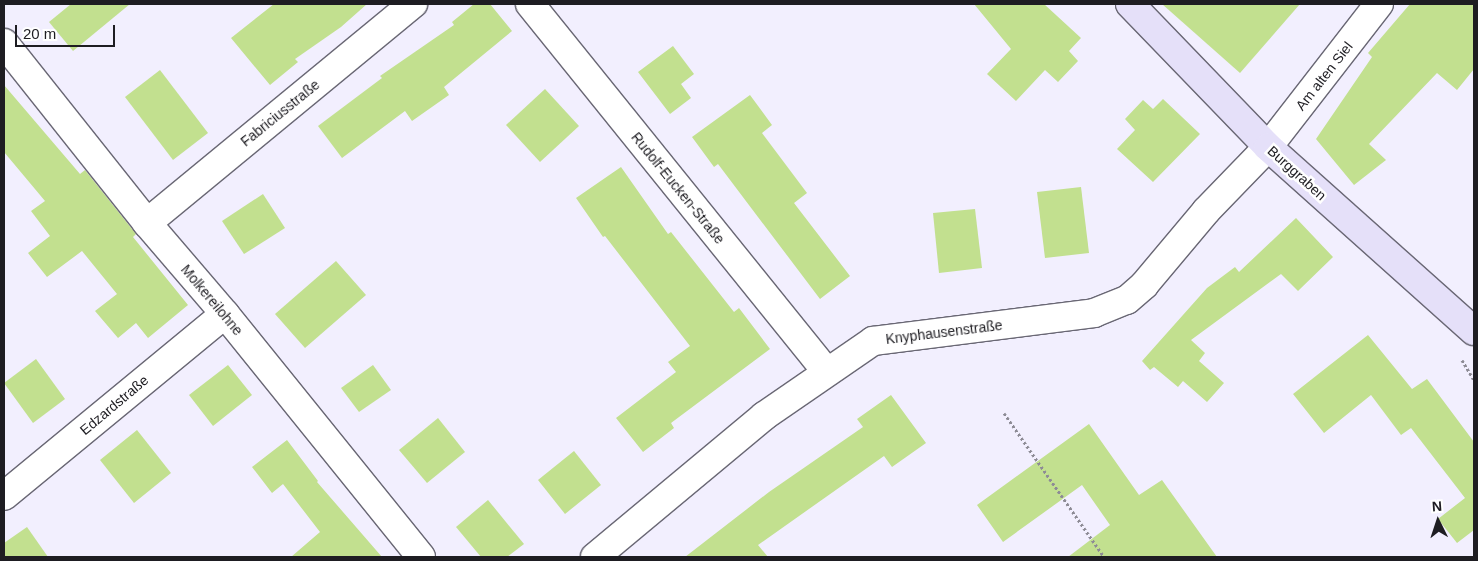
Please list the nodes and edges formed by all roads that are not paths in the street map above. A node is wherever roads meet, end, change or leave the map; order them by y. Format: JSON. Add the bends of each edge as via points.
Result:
{"nodes":[{"id":1,"x":413,"y":4,"type":"edge"},
{"id":2,"x":530,"y":4,"type":"edge"},
{"id":3,"x":1130,"y":4,"type":"edge"},
{"id":4,"x":1379,"y":4,"type":"edge"},
{"id":5,"x":4,"y":43,"type":"edge"},
{"id":6,"x":1268,"y":147,"type":"junction"},
{"id":7,"x":147,"y":223,"type":"junction"},
{"id":8,"x":225,"y":314,"type":"junction"},
{"id":9,"x":1474,"y":331,"type":"edge"},
{"id":10,"x":826,"y":371,"type":"junction"},
{"id":11,"x":4,"y":496,"type":"edge"},
{"id":12,"x":607,"y":554,"type":"edge"},
{"id":13,"x":421,"y":557,"type":"edge"}],
"edges":[{"from":1,"to":7,"type":"street","name":"Fabriciusstraße"},
{"from":2,"to":10,"type":"street","name":"Rudolf-Eucken-Straße"},
{"from":3,"to":6,"type":"main road","name":"Burggraben"},
{"from":4,"to":6,"type":"street","name":"Am alten Siel"},
{"from":5,"to":7,"type":"street","name":"Molkereilohne"},
{"from":6,"to":9,"type":"main road","name":"Burggraben"},
{"from":6,"to":10,"type":"street","name":"Knyphausenstraße","via":[[1127,300],[1094,313],[873,341]]},
{"from":7,"to":8,"type":"street","name":"Molkereilohne"},
{"from":8,"to":11,"type":"street","name":"Edzardstraße"},
{"from":8,"to":13,"type":"street","name":"Molkereilohne"},
{"from":10,"to":12,"type":"street","name":"Knyphausenstraße","via":[[764,416]]}]}
